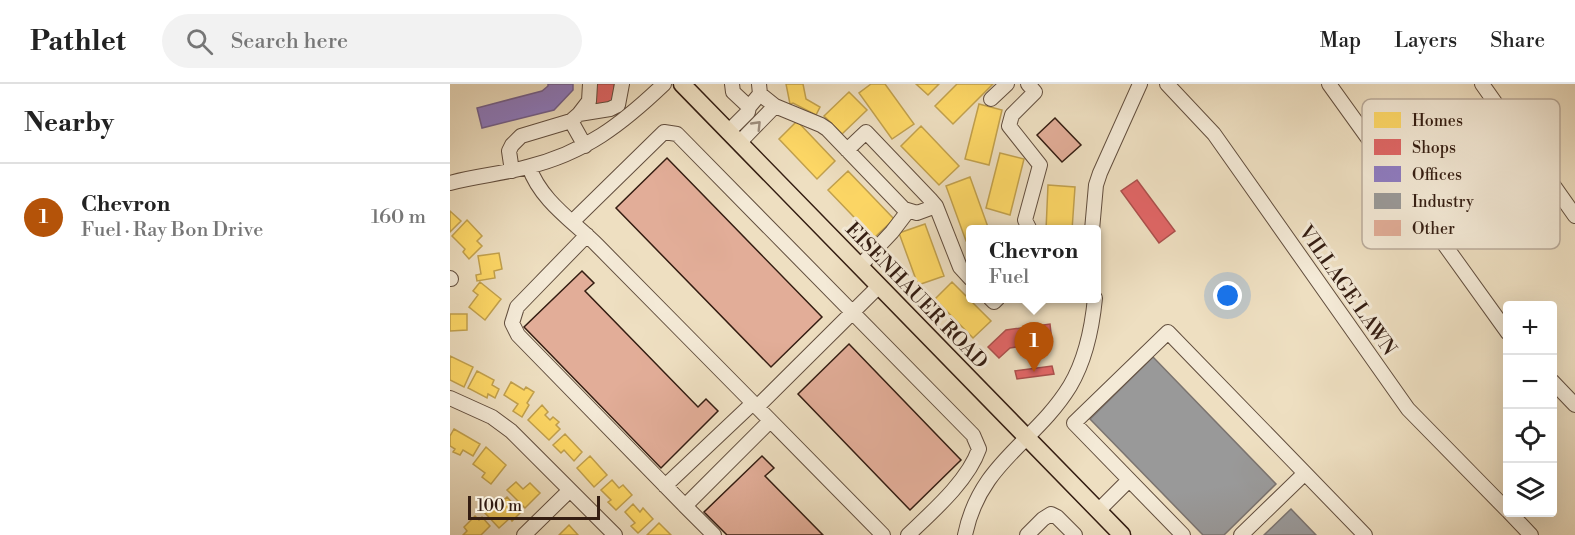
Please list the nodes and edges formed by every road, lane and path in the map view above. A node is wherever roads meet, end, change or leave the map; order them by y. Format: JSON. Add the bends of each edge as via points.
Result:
{"nodes":[{"id":1,"x":590,"y":84,"type":"edge"},
{"id":2,"x":622,"y":84,"type":"edge"},
{"id":3,"x":664,"y":84,"type":"edge"},
{"id":4,"x":682,"y":84,"type":"edge"},
{"id":5,"x":732,"y":84,"type":"edge"},
{"id":6,"x":1006,"y":84,"type":"edge"},
{"id":7,"x":1028,"y":84,"type":"edge"},
{"id":8,"x":1140,"y":84,"type":"edge"},
{"id":9,"x":1167,"y":84,"type":"edge"},
{"id":10,"x":1329,"y":84,"type":"edge"},
{"id":11,"x":1482,"y":84,"type":"edge"},
{"id":12,"x":759,"y":89,"type":"edge"},
{"id":13,"x":991,"y":99,"type":"dead end"},
{"id":14,"x":1493,"y":99,"type":"edge"},
{"id":15,"x":775,"y":106,"type":"junction"},
{"id":16,"x":749,"y":107,"type":"junction"},
{"id":17,"x":575,"y":118,"type":"junction"},
{"id":18,"x":1362,"y":130,"type":"edge"},
{"id":19,"x":734,"y":137,"type":"junction"},
{"id":20,"x":585,"y":147,"type":"junction"},
{"id":21,"x":847,"y":150,"type":"junction"},
{"id":22,"x":530,"y":167,"type":"junction"},
{"id":23,"x":512,"y":171,"type":"junction"},
{"id":24,"x":450,"y":183,"type":"edge"},
{"id":25,"x":1560,"y":195,"type":"edge"},
{"id":26,"x":936,"y":206,"type":"junction"},
{"id":27,"x":908,"y":211,"type":"junction"},
{"id":28,"x":1575,"y":216,"type":"edge"},
{"id":29,"x":572,"y":222,"type":"junction"},
{"id":30,"x":1028,"y":225,"type":"edge"},
{"id":31,"x":1092,"y":225,"type":"edge"},
{"id":32,"x":587,"y":235,"type":"junction"},
{"id":33,"x":1448,"y":249,"type":"edge"},
{"id":34,"x":860,"y":266,"type":"junction"},
{"id":35,"x":966,"y":274,"type":"edge"},
{"id":36,"x":879,"y":286,"type":"junction"},
{"id":37,"x":1094,"y":303,"type":"edge"},
{"id":38,"x":852,"y":313,"type":"junction"},
{"id":39,"x":1503,"y":326,"type":"edge"},
{"id":40,"x":1557,"y":386,"type":"edge"},
{"id":41,"x":450,"y":398,"type":"edge"},
{"id":42,"x":755,"y":405,"type":"junction"},
{"id":43,"x":1575,"y":405,"type":"edge"},
{"id":44,"x":770,"y":421,"type":"junction"},
{"id":45,"x":1026,"y":436,"type":"junction"},
{"id":46,"x":1305,"y":473,"type":"junction"},
{"id":47,"x":1129,"y":480,"type":"junction"},
{"id":48,"x":665,"y":486,"type":"junction"},
{"id":49,"x":570,"y":490,"type":"junction"},
{"id":50,"x":685,"y":506,"type":"junction"},
{"id":51,"x":1503,"y":507,"type":"edge"},
{"id":52,"x":1098,"y":511,"type":"junction"},
{"id":53,"x":1513,"y":517,"type":"edge"},
{"id":54,"x":524,"y":535,"type":"edge"},
{"id":55,"x":615,"y":535,"type":"edge"},
{"id":56,"x":714,"y":535,"type":"edge"},
{"id":57,"x":883,"y":535,"type":"edge"},
{"id":58,"x":908,"y":535,"type":"edge"},
{"id":59,"x":965,"y":535,"type":"edge"},
{"id":60,"x":1027,"y":535,"type":"edge"},
{"id":61,"x":1075,"y":535,"type":"edge"},
{"id":62,"x":1122,"y":535,"type":"edge"},
{"id":63,"x":1183,"y":535,"type":"edge"},
{"id":64,"x":1241,"y":535,"type":"edge"},
{"id":65,"x":1365,"y":535,"type":"edge"},
{"id":66,"x":1531,"y":535,"type":"edge"}],
"edges":[{"from":1,"to":17,"type":"street","via":[[589,101]]},
{"from":2,"to":17,"type":"street","via":[[618,105]]},
{"from":3,"to":20,"type":"street","via":[[615,128]]},
{"from":4,"to":19,"type":"main road","name":"EISENHAUER ROAD"},
{"from":5,"to":16,"type":"street","via":[[733,92]]},
{"from":6,"to":13,"type":"street"},
{"from":7,"to":30,"type":"street","via":[[1035,92],[1012,115],[1009,126],[1040,165],[1025,220]]},
{"from":8,"to":31,"type":"street","via":[[1100,173]]},
{"from":9,"to":51,"type":"street","name":"VILLAGE LAWN","via":[[1214,134],[1408,409]]},
{"from":10,"to":18,"type":"street"},
{"from":11,"to":14,"type":"street"},
{"from":12,"to":15,"type":"street"},
{"from":12,"to":16,"type":"street"},
{"from":19,"to":15,"type":"street","one_way":true},
{"from":15,"to":21,"type":"street","via":[[821,125]]},
{"from":16,"to":19,"type":"street"},
{"from":17,"to":20,"type":"street"},
{"from":17,"to":23,"type":"street","via":[[521,136],[509,151]]},
{"from":19,"to":34,"type":"main road","name":"EISENHAUER ROAD"},
{"from":20,"to":22,"type":"street"},
{"from":21,"to":26,"type":"street","via":[[866,132]]},
{"from":21,"to":27,"type":"street"},
{"from":22,"to":23,"type":"street"},
{"from":22,"to":29,"type":"street","via":[[535,183]]},
{"from":23,"to":24,"type":"street"},
{"from":25,"to":28,"type":"street"},
{"from":26,"to":27,"type":"street","via":[[917,213]]},
{"from":26,"to":35,"type":"street"},
{"from":27,"to":34,"type":"street"},
{"from":29,"to":32,"type":"street"},
{"from":29,"to":38,"type":"street","via":[[664,132],[677,134]]},
{"from":32,"to":42,"type":"street"},
{"from":32,"to":48,"type":"street","via":[[517,307],[512,323],[518,335]]},
{"from":33,"to":39,"type":"street"},
{"from":34,"to":36,"type":"main road","name":"EISENHAUER ROAD"},
{"from":36,"to":38,"type":"street"},
{"from":36,"to":45,"type":"main road","name":"EISENHAUER ROAD"},
{"from":37,"to":45,"type":"street","via":[[1092,328],[1069,387]]},
{"from":38,"to":42,"type":"street"},
{"from":38,"to":58,"type":"street","via":[[973,435],[979,450],[974,464]]},
{"from":40,"to":43,"type":"street"},
{"from":41,"to":49,"type":"street","via":[[502,423]]},
{"from":42,"to":44,"type":"street"},
{"from":42,"to":48,"type":"street"},
{"from":44,"to":50,"type":"street"},
{"from":44,"to":57,"type":"street"},
{"from":45,"to":52,"type":"main road","name":"EISENHAUER ROAD"},
{"from":45,"to":59,"type":"street","via":[[986,482]]},
{"from":46,"to":47,"type":"street","via":[[1168,332],[1074,423]]},
{"from":46,"to":64,"type":"street"},
{"from":46,"to":65,"type":"street"},
{"from":47,"to":52,"type":"street"},
{"from":47,"to":63,"type":"street"},
{"from":48,"to":50,"type":"street"},
{"from":49,"to":54,"type":"street"},
{"from":49,"to":55,"type":"street"},
{"from":50,"to":56,"type":"street"},
{"from":52,"to":62,"type":"main road","name":"EISENHAUER ROAD"},
{"from":53,"to":66,"type":"street","name":"VILLAGE LAWN"},
{"from":60,"to":61,"type":"street","via":[[1051,514]]}]}
